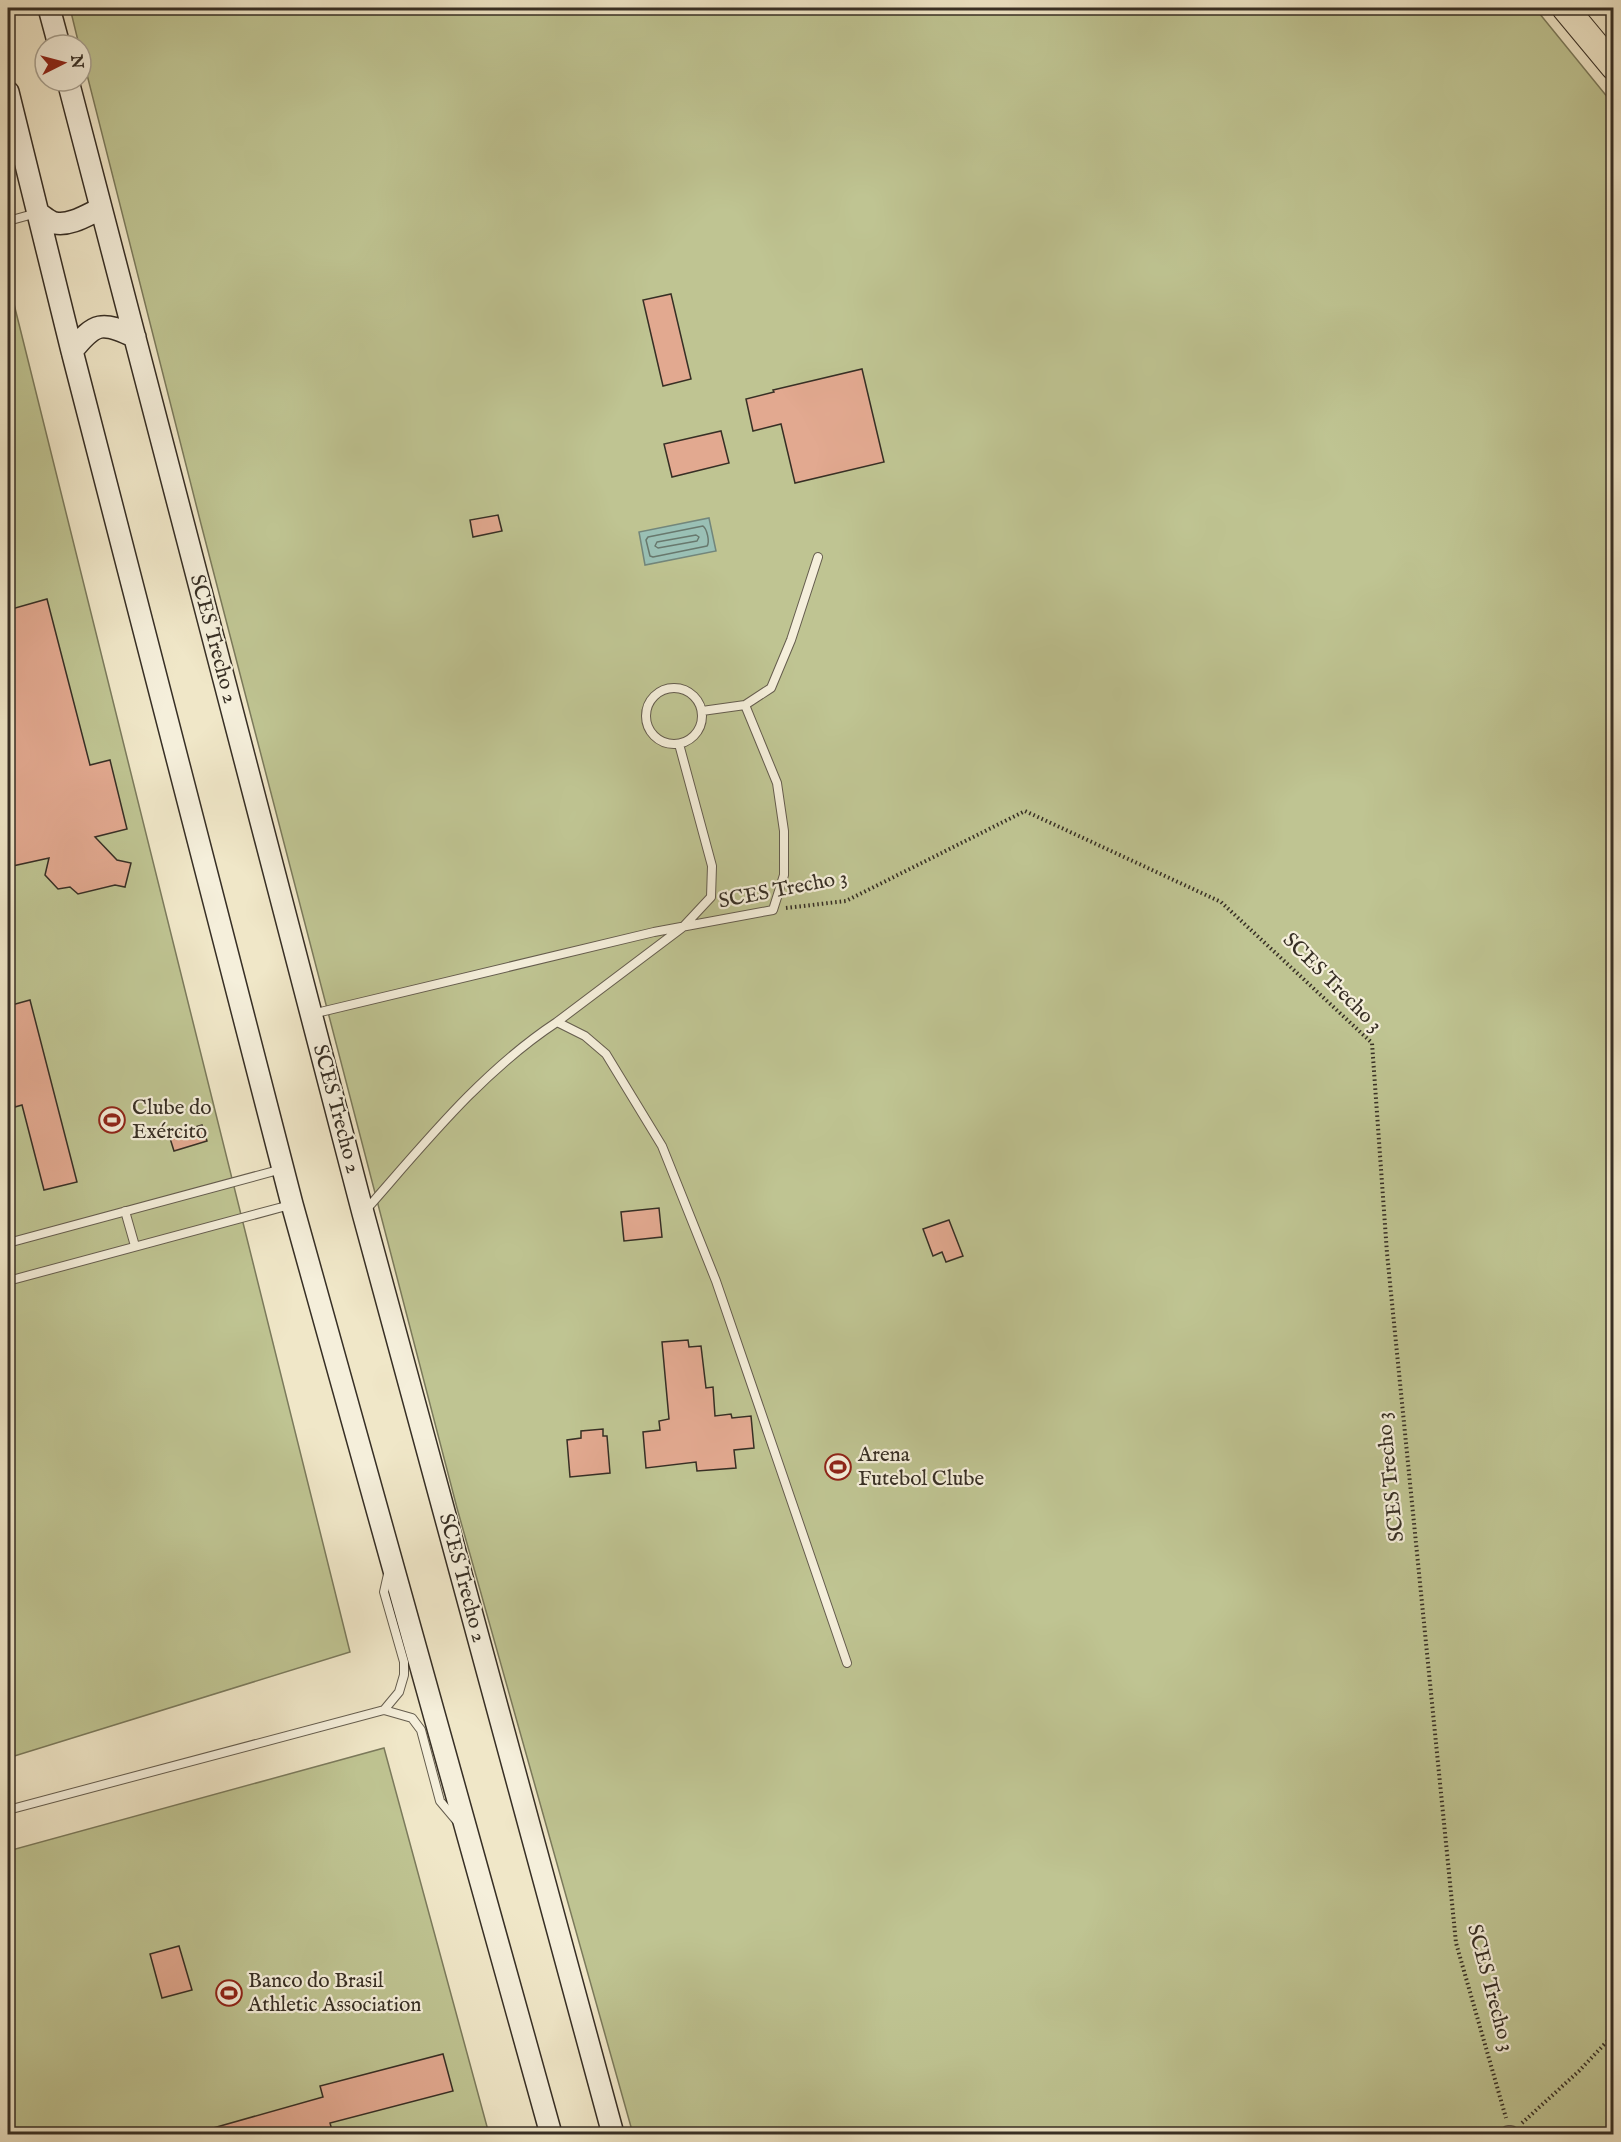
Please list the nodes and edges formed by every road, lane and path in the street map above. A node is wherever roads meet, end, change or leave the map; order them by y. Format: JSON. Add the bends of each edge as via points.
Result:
{"nodes":[{"id":1,"x":49,"y":8,"type":"edge"},
{"id":2,"x":1565,"y":8,"type":"edge"},
{"id":3,"x":56,"y":33,"type":"edge"},
{"id":4,"x":1614,"y":68,"type":"edge"},
{"id":5,"x":8,"y":92,"type":"edge"},
{"id":6,"x":71,"y":93,"type":"edge"},
{"id":7,"x":100,"y":208,"type":"junction"},
{"id":8,"x":38,"y":213,"type":"junction"},
{"id":9,"x":8,"y":221,"type":"edge"},
{"id":10,"x":135,"y":337,"type":"junction"},
{"id":11,"x":72,"y":351,"type":"junction"},
{"id":12,"x":818,"y":557,"type":"dead end"},
{"id":13,"x":745,"y":705,"type":"junction"},
{"id":14,"x":702,"y":711,"type":"junction"},
{"id":15,"x":679,"y":744,"type":"junction"},
{"id":16,"x":773,"y":910,"type":"junction"},
{"id":17,"x":683,"y":927,"type":"junction"},
{"id":18,"x":311,"y":1014,"type":"junction"},
{"id":19,"x":557,"y":1022,"type":"junction"},
{"id":20,"x":284,"y":1169,"type":"junction"},
{"id":21,"x":292,"y":1204,"type":"junction"},
{"id":22,"x":125,"y":1211,"type":"junction"},
{"id":23,"x":363,"y":1213,"type":"junction"},
{"id":24,"x":8,"y":1242,"type":"edge"},
{"id":25,"x":135,"y":1246,"type":"junction"},
{"id":26,"x":8,"y":1281,"type":"edge"},
{"id":27,"x":391,"y":1559,"type":"junction"},
{"id":28,"x":847,"y":1663,"type":"dead end"},
{"id":29,"x":384,"y":1710,"type":"junction"},
{"id":30,"x":8,"y":1810,"type":"edge"},
{"id":31,"x":467,"y":1832,"type":"junction"},
{"id":32,"x":1614,"y":2034,"type":"edge"},
{"id":33,"x":550,"y":2134,"type":"edge"},
{"id":34,"x":613,"y":2134,"type":"edge"},
{"id":35,"x":1510,"y":2134,"type":"edge"}],
"edges":[{"from":1,"to":3,"type":"main road"},
{"from":2,"to":4,"type":"highway"},
{"from":5,"to":8,"type":"main road"},
{"from":6,"to":7,"type":"main road","name":"SCES Trecho 2"},
{"from":7,"to":8,"type":"main road","via":[[68,222],[55,223]]},
{"from":7,"to":10,"type":"main road","name":"SCES Trecho 2"},
{"from":8,"to":9,"type":"lane"},
{"from":8,"to":11,"type":"main road"},
{"from":10,"to":11,"type":"main road","via":[[113,326],[100,327],[87,332]]},
{"from":10,"to":18,"type":"main road","name":"SCES Trecho 2"},
{"from":11,"to":20,"type":"main road"},
{"from":12,"to":13,"type":"lane","via":[[771,688]]},
{"from":13,"to":14,"type":"lane"},
{"from":13,"to":16,"type":"lane","via":[[777,783],[784,831],[784,875]]},
{"from":14,"to":15,"type":"lane","via":[[697,732]]},
{"from":14,"to":15,"type":"lane","via":[[698,700],[680,688],[658,692],[650,699],[646,710],[650,731],[658,740]]},
{"from":15,"to":17,"type":"lane","via":[[712,866],[711,897]]},
{"from":16,"to":17,"type":"lane","name":"SCES Trecho 3"},
{"from":16,"to":35,"type":"path","name":"SCES Trecho 3","via":[[846,901],[1025,811],[1221,902],[1372,1043],[1387,1253],[1456,1943]]},
{"from":17,"to":18,"type":"lane","name":"SCES Trecho 3"},
{"from":17,"to":19,"type":"lane"},
{"from":18,"to":23,"type":"main road","name":"SCES Trecho 2"},
{"from":19,"to":23,"type":"lane","via":[[501,1065],[460,1104]]},
{"from":19,"to":28,"type":"lane","via":[[585,1036],[606,1054],[662,1146],[734,1329]]},
{"from":20,"to":21,"type":"main road"},
{"from":20,"to":22,"type":"lane"},
{"from":21,"to":25,"type":"lane"},
{"from":21,"to":27,"type":"main road"},
{"from":22,"to":24,"type":"lane"},
{"from":22,"to":25,"type":"lane"},
{"from":23,"to":34,"type":"main road","name":"SCES Trecho 2"},
{"from":25,"to":26,"type":"lane"},
{"from":27,"to":29,"type":"lane","via":[[384,1592],[405,1675],[399,1692]]},
{"from":27,"to":31,"type":"main road"},
{"from":29,"to":30,"type":"lane"},
{"from":29,"to":31,"type":"lane","via":[[412,1718],[421,1730],[440,1800]]},
{"from":31,"to":33,"type":"main road"},
{"from":32,"to":35,"type":"path"}]}
